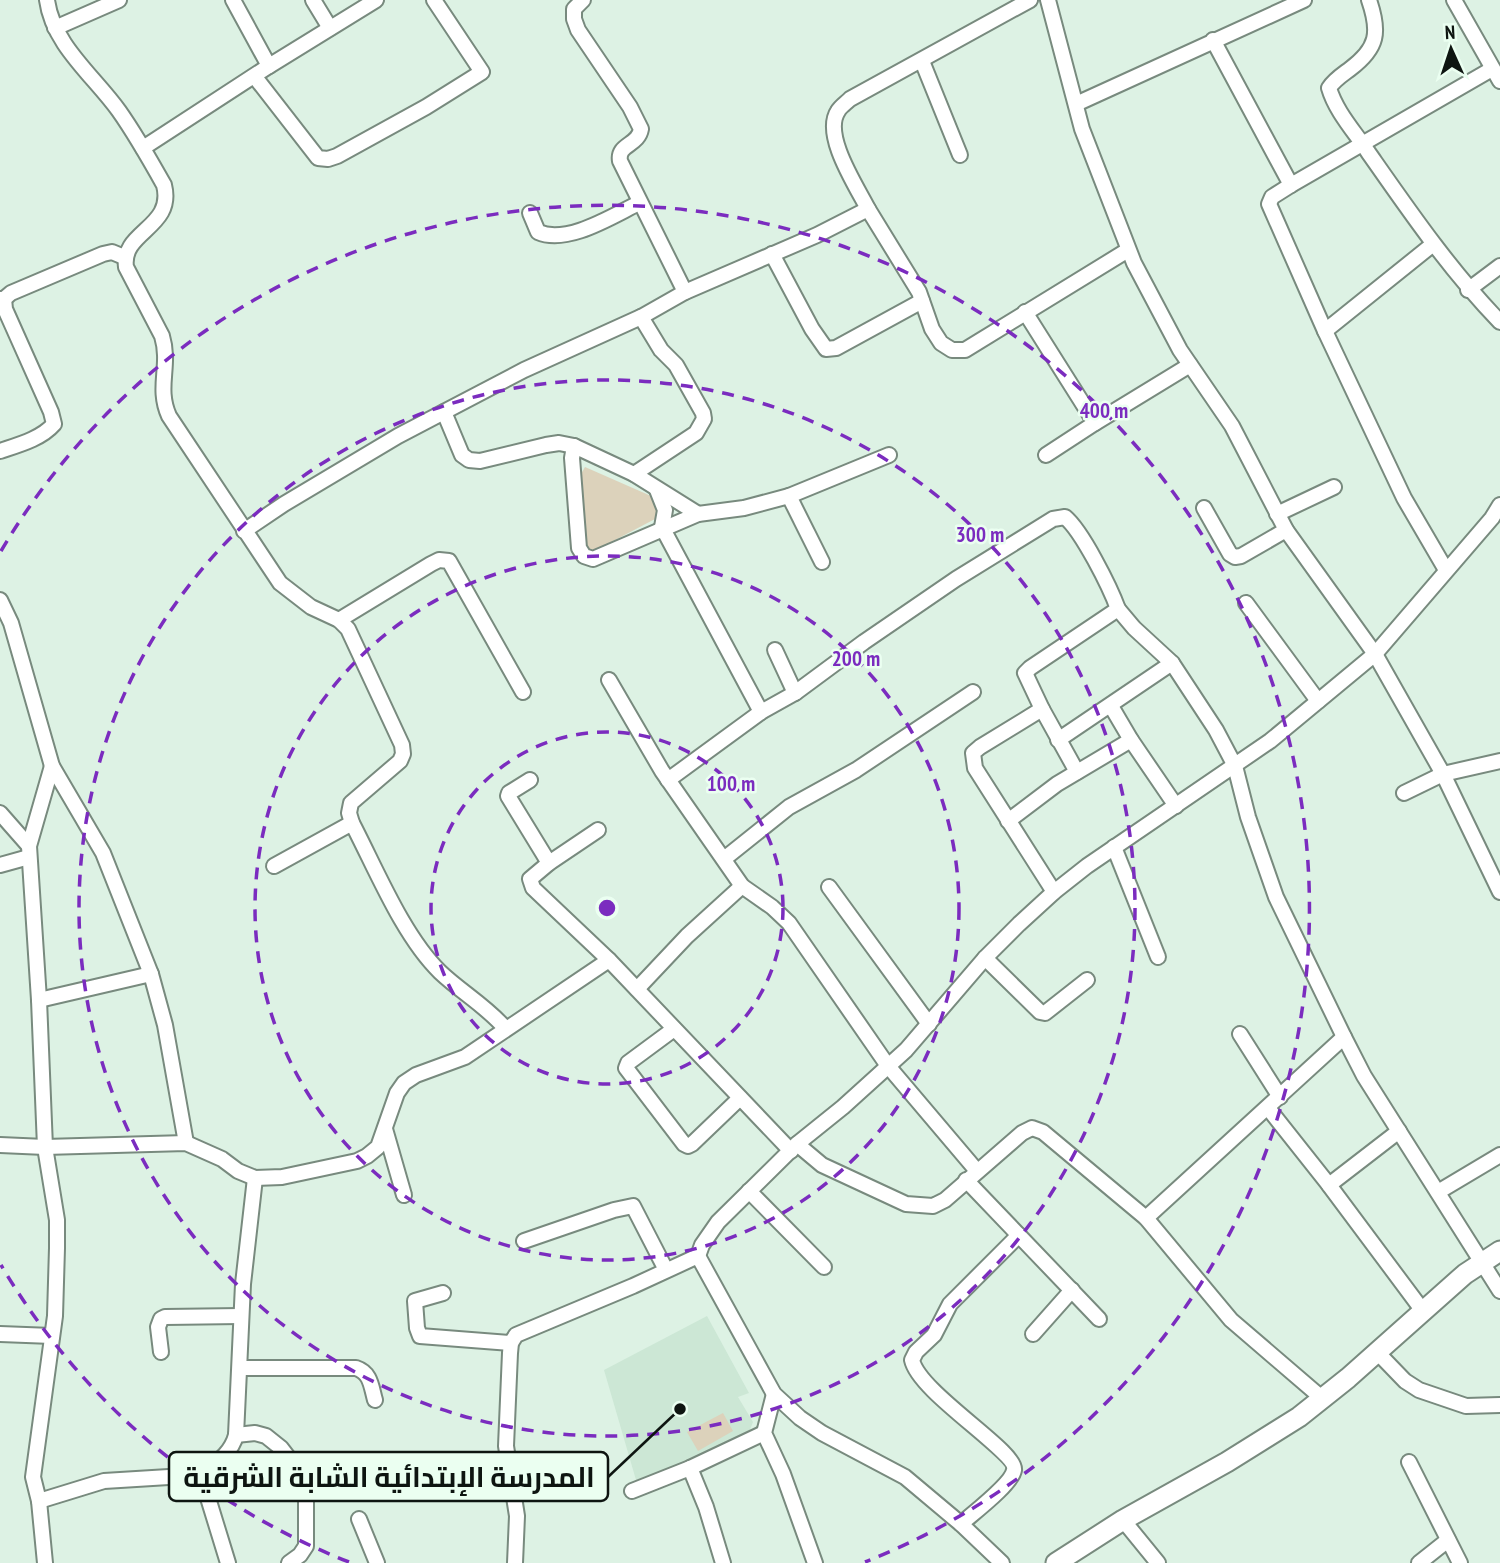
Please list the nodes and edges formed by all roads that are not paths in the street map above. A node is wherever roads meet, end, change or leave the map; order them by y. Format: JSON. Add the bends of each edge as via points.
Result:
{"nodes":[{"id":1,"x":47,"y":0,"type":"edge"},
{"id":2,"x":119,"y":0,"type":"edge"},
{"id":3,"x":233,"y":0,"type":"edge"},
{"id":4,"x":313,"y":0,"type":"edge"},
{"id":5,"x":376,"y":0,"type":"edge"},
{"id":6,"x":434,"y":0,"type":"edge"},
{"id":7,"x":583,"y":0,"type":"edge"},
{"id":8,"x":1030,"y":0,"type":"edge"},
{"id":9,"x":1048,"y":0,"type":"edge"},
{"id":10,"x":1304,"y":0,"type":"edge"},
{"id":11,"x":1369,"y":0,"type":"edge"},
{"id":12,"x":1454,"y":0,"type":"edge"},
{"id":13,"x":55,"y":28,"type":"junction"},
{"id":14,"x":330,"y":28,"type":"junction"},
{"id":15,"x":1213,"y":40,"type":"junction"},
{"id":16,"x":922,"y":61,"type":"junction"},
{"id":17,"x":269,"y":66,"type":"junction"},
{"id":18,"x":1496,"y":75,"type":"edge"},
{"id":19,"x":255,"y":77,"type":"junction"},
{"id":20,"x":1076,"y":104,"type":"junction"},
{"id":21,"x":1363,"y":144,"type":"junction"},
{"id":22,"x":143,"y":148,"type":"junction"},
{"id":23,"x":960,"y":155,"type":"dead end"},
{"id":24,"x":1291,"y":185,"type":"junction"},
{"id":25,"x":639,"y":203,"type":"junction"},
{"id":26,"x":868,"y":209,"type":"junction"},
{"id":27,"x":530,"y":214,"type":"dead end"},
{"id":28,"x":1432,"y":245,"type":"junction"},
{"id":29,"x":1128,"y":250,"type":"junction"},
{"id":30,"x":772,"y":254,"type":"junction"},
{"id":31,"x":124,"y":257,"type":"junction"},
{"id":32,"x":1500,"y":266,"type":"edge"},
{"id":33,"x":1468,"y":290,"type":"junction"},
{"id":34,"x":685,"y":292,"type":"junction"},
{"id":35,"x":922,"y":301,"type":"junction"},
{"id":36,"x":2,"y":302,"type":"edge"},
{"id":37,"x":1025,"y":312,"type":"junction"},
{"id":38,"x":641,"y":317,"type":"junction"},
{"id":39,"x":1500,"y":322,"type":"edge"},
{"id":40,"x":1325,"y":331,"type":"junction"},
{"id":41,"x":1190,"y":365,"type":"junction"},
{"id":42,"x":444,"y":412,"type":"junction"},
{"id":43,"x":1095,"y":423,"type":"junction"},
{"id":44,"x":574,"y":446,"type":"junction"},
{"id":45,"x":0,"y":451,"type":"edge"},
{"id":46,"x":889,"y":455,"type":"dead end"},
{"id":47,"x":1046,"y":455,"type":"dead end"},
{"id":48,"x":634,"y":474,"type":"junction"},
{"id":49,"x":1334,"y":487,"type":"dead end"},
{"id":50,"x":657,"y":489,"type":"junction"},
{"id":51,"x":789,"y":496,"type":"junction"},
{"id":52,"x":1500,"y":505,"type":"edge"},
{"id":53,"x":1204,"y":508,"type":"dead end"},
{"id":54,"x":698,"y":514,"type":"junction"},
{"id":55,"x":1277,"y":514,"type":"junction"},
{"id":56,"x":662,"y":527,"type":"junction"},
{"id":57,"x":1286,"y":530,"type":"junction"},
{"id":58,"x":244,"y":531,"type":"junction"},
{"id":59,"x":822,"y":562,"type":"dead end"},
{"id":60,"x":1446,"y":570,"type":"junction"},
{"id":61,"x":0,"y":600,"type":"edge"},
{"id":62,"x":1246,"y":603,"type":"dead end"},
{"id":63,"x":1118,"y":609,"type":"junction"},
{"id":64,"x":339,"y":620,"type":"junction"},
{"id":65,"x":775,"y":650,"type":"dead end"},
{"id":66,"x":1374,"y":654,"type":"junction"},
{"id":67,"x":1172,"y":663,"type":"junction"},
{"id":68,"x":609,"y":680,"type":"dead end"},
{"id":69,"x":523,"y":692,"type":"dead end"},
{"id":70,"x":973,"y":692,"type":"dead end"},
{"id":71,"x":795,"y":693,"type":"junction"},
{"id":72,"x":1318,"y":701,"type":"junction"},
{"id":73,"x":1111,"y":706,"type":"junction"},
{"id":74,"x":1042,"y":709,"type":"junction"},
{"id":75,"x":761,"y":712,"type":"junction"},
{"id":76,"x":1058,"y":740,"type":"junction"},
{"id":77,"x":1131,"y":740,"type":"junction"},
{"id":78,"x":1500,"y":761,"type":"edge"},
{"id":79,"x":52,"y":766,"type":"junction"},
{"id":80,"x":1235,"y":766,"type":"junction"},
{"id":81,"x":1077,"y":772,"type":"junction"},
{"id":82,"x":1443,"y":774,"type":"junction"},
{"id":83,"x":530,"y":780,"type":"dead end"},
{"id":84,"x":668,"y":780,"type":"junction"},
{"id":85,"x":1404,"y":793,"type":"dead end"},
{"id":86,"x":1176,"y":806,"type":"junction"},
{"id":87,"x":0,"y":813,"type":"edge"},
{"id":88,"x":1008,"y":821,"type":"junction"},
{"id":89,"x":352,"y":823,"type":"junction"},
{"id":90,"x":598,"y":830,"type":"dead end"},
{"id":91,"x":1114,"y":847,"type":"junction"},
{"id":92,"x":29,"y":852,"type":"junction"},
{"id":93,"x":724,"y":859,"type":"junction"},
{"id":94,"x":549,"y":863,"type":"junction"},
{"id":95,"x":0,"y":865,"type":"edge"},
{"id":96,"x":274,"y":866,"type":"dead end"},
{"id":97,"x":741,"y":886,"type":"junction"},
{"id":98,"x":829,"y":887,"type":"dead end"},
{"id":99,"x":1500,"y":891,"type":"edge"},
{"id":100,"x":1054,"y":892,"type":"junction"},
{"id":101,"x":1157,"y":957,"type":"dead end"},
{"id":102,"x":985,"y":958,"type":"junction"},
{"id":103,"x":609,"y":960,"type":"junction"},
{"id":104,"x":151,"y":974,"type":"junction"},
{"id":105,"x":1087,"y":981,"type":"dead end"},
{"id":106,"x":636,"y":989,"type":"junction"},
{"id":107,"x":39,"y":1000,"type":"junction"},
{"id":108,"x":929,"y":1024,"type":"junction"},
{"id":109,"x":505,"y":1028,"type":"junction"},
{"id":110,"x":674,"y":1029,"type":"junction"},
{"id":111,"x":1240,"y":1034,"type":"dead end"},
{"id":112,"x":1344,"y":1037,"type":"junction"},
{"id":113,"x":888,"y":1066,"type":"junction"},
{"id":114,"x":1280,"y":1097,"type":"junction"},
{"id":115,"x":740,"y":1098,"type":"junction"},
{"id":116,"x":1268,"y":1108,"type":"junction"},
{"id":117,"x":386,"y":1129,"type":"junction"},
{"id":118,"x":1399,"y":1131,"type":"junction"},
{"id":119,"x":186,"y":1143,"type":"junction"},
{"id":120,"x":0,"y":1145,"type":"edge"},
{"id":121,"x":45,"y":1147,"type":"junction"},
{"id":122,"x":794,"y":1147,"type":"junction"},
{"id":123,"x":1500,"y":1155,"type":"edge"},
{"id":124,"x":971,"y":1175,"type":"junction"},
{"id":125,"x":254,"y":1178,"type":"junction"},
{"id":126,"x":1329,"y":1185,"type":"junction"},
{"id":127,"x":749,"y":1191,"type":"junction"},
{"id":128,"x":1438,"y":1192,"type":"junction"},
{"id":129,"x":404,"y":1195,"type":"dead end"},
{"id":130,"x":1146,"y":1218,"type":"junction"},
{"id":131,"x":1019,"y":1235,"type":"junction"},
{"id":132,"x":524,"y":1241,"type":"dead end"},
{"id":133,"x":1500,"y":1251,"type":"edge"},
{"id":134,"x":698,"y":1256,"type":"junction"},
{"id":135,"x":1483,"y":1263,"type":"junction"},
{"id":136,"x":824,"y":1267,"type":"dead end"},
{"id":137,"x":666,"y":1270,"type":"junction"},
{"id":138,"x":1072,"y":1290,"type":"junction"},
{"id":139,"x":1500,"y":1291,"type":"edge"},
{"id":140,"x":443,"y":1293,"type":"dead end"},
{"id":141,"x":1423,"y":1311,"type":"junction"},
{"id":142,"x":241,"y":1316,"type":"junction"},
{"id":143,"x":1099,"y":1319,"type":"dead end"},
{"id":144,"x":0,"y":1334,"type":"edge"},
{"id":145,"x":1033,"y":1334,"type":"dead end"},
{"id":146,"x":52,"y":1336,"type":"junction"},
{"id":147,"x":511,"y":1343,"type":"junction"},
{"id":148,"x":161,"y":1352,"type":"dead end"},
{"id":149,"x":1377,"y":1352,"type":"junction"},
{"id":150,"x":240,"y":1368,"type":"junction"},
{"id":151,"x":774,"y":1394,"type":"junction"},
{"id":152,"x":1323,"y":1399,"type":"junction"},
{"id":153,"x":375,"y":1400,"type":"dead end"},
{"id":154,"x":1500,"y":1405,"type":"edge"},
{"id":155,"x":764,"y":1433,"type":"junction"},
{"id":156,"x":236,"y":1435,"type":"junction"},
{"id":157,"x":1409,"y":1462,"type":"dead end"},
{"id":158,"x":690,"y":1468,"type":"junction"},
{"id":159,"x":201,"y":1475,"type":"junction"},
{"id":160,"x":632,"y":1491,"type":"dead end"},
{"id":161,"x":38,"y":1501,"type":"junction"},
{"id":162,"x":359,"y":1519,"type":"dead end"},
{"id":163,"x":1123,"y":1520,"type":"junction"},
{"id":164,"x":961,"y":1524,"type":"junction"},
{"id":165,"x":1448,"y":1540,"type":"junction"},
{"id":166,"x":45,"y":1563,"type":"edge"},
{"id":167,"x":228,"y":1563,"type":"edge"},
{"id":168,"x":289,"y":1563,"type":"edge"},
{"id":169,"x":377,"y":1563,"type":"edge"},
{"id":170,"x":515,"y":1563,"type":"edge"},
{"id":171,"x":723,"y":1563,"type":"edge"},
{"id":172,"x":815,"y":1563,"type":"edge"},
{"id":173,"x":1002,"y":1563,"type":"edge"},
{"id":174,"x":1056,"y":1563,"type":"edge"},
{"id":175,"x":1158,"y":1563,"type":"edge"},
{"id":176,"x":1419,"y":1563,"type":"edge"},
{"id":177,"x":1460,"y":1563,"type":"edge"}],
"edges":[{"from":1,"to":13,"type":"street"},
{"from":2,"to":13,"type":"street"},
{"from":3,"to":17,"type":"street"},
{"from":4,"to":14,"type":"street"},
{"from":5,"to":14,"type":"street"},
{"from":6,"to":19,"type":"street","via":[[482,72],[338,156],[318,158]]},
{"from":7,"to":25,"type":"street","via":[[574,9],[578,30],[641,128],[637,140],[619,155]]},
{"from":8,"to":16,"type":"street"},
{"from":9,"to":20,"type":"street"},
{"from":10,"to":15,"type":"street"},
{"from":11,"to":21,"type":"street","via":[[1376,22],[1372,47],[1329,88]]},
{"from":12,"to":18,"type":"street"},
{"from":13,"to":22,"type":"street"},
{"from":14,"to":17,"type":"street"},
{"from":15,"to":20,"type":"street"},
{"from":15,"to":24,"type":"street"},
{"from":16,"to":23,"type":"street"},
{"from":16,"to":26,"type":"street","via":[[849,99],[836,112],[834,129],[840,155]]},
{"from":17,"to":19,"type":"street"},
{"from":18,"to":21,"type":"street"},
{"from":19,"to":22,"type":"street"},
{"from":20,"to":29,"type":"street"},
{"from":21,"to":24,"type":"street"},
{"from":21,"to":28,"type":"street"},
{"from":22,"to":31,"type":"street","via":[[167,199],[158,218]]},
{"from":24,"to":40,"type":"street","via":[[1269,204]]},
{"from":25,"to":27,"type":"street","via":[[574,233],[557,236],[538,232]]},
{"from":25,"to":34,"type":"street"},
{"from":26,"to":30,"type":"street"},
{"from":26,"to":35,"type":"street"},
{"from":28,"to":33,"type":"street"},
{"from":28,"to":40,"type":"street"},
{"from":29,"to":37,"type":"street"},
{"from":29,"to":41,"type":"street"},
{"from":30,"to":34,"type":"street"},
{"from":30,"to":35,"type":"street","via":[[826,349],[836,348]]},
{"from":31,"to":36,"type":"street","via":[[103,254],[11,293]]},
{"from":31,"to":58,"type":"street","via":[[162,336],[167,358],[164,405]]},
{"from":32,"to":33,"type":"street"},
{"from":33,"to":39,"type":"street"},
{"from":34,"to":38,"type":"street"},
{"from":35,"to":37,"type":"street","via":[[932,329],[952,350],[965,349]]},
{"from":36,"to":45,"type":"street","via":[[54,424],[28,441]]},
{"from":37,"to":43,"type":"street"},
{"from":38,"to":42,"type":"street","via":[[524,369]]},
{"from":38,"to":48,"type":"street","via":[[676,365],[704,419],[696,433]]},
{"from":40,"to":60,"type":"street","via":[[1404,498]]},
{"from":41,"to":43,"type":"street"},
{"from":41,"to":55,"type":"street","via":[[1232,426]]},
{"from":42,"to":44,"type":"street","via":[[462,455],[469,460],[559,443]]},
{"from":42,"to":58,"type":"street"},
{"from":43,"to":47,"type":"street"},
{"from":44,"to":48,"type":"street"},
{"from":44,"to":56,"type":"street","via":[[578,543],[584,556],[597,558]]},
{"from":46,"to":51,"type":"street"},
{"from":48,"to":50,"type":"street"},
{"from":49,"to":55,"type":"street"},
{"from":50,"to":54,"type":"street"},
{"from":50,"to":56,"type":"street","via":[[665,510]]},
{"from":51,"to":54,"type":"street"},
{"from":51,"to":59,"type":"street"},
{"from":52,"to":60,"type":"street"},
{"from":53,"to":57,"type":"street","via":[[1235,557]]},
{"from":54,"to":56,"type":"street"},
{"from":55,"to":57,"type":"street"},
{"from":56,"to":75,"type":"street"},
{"from":57,"to":66,"type":"street"},
{"from":58,"to":64,"type":"street","via":[[280,583],[311,607]]},
{"from":60,"to":66,"type":"street"},
{"from":61,"to":79,"type":"street"},
{"from":62,"to":72,"type":"street"},
{"from":63,"to":67,"type":"street"},
{"from":63,"to":71,"type":"street","via":[[1077,532],[1060,516],[956,579]]},
{"from":63,"to":74,"type":"street","via":[[1025,673]]},
{"from":64,"to":69,"type":"street","via":[[431,564],[449,561]]},
{"from":64,"to":89,"type":"street","via":[[348,629],[403,754],[351,803]]},
{"from":65,"to":71,"type":"street"},
{"from":66,"to":72,"type":"street"},
{"from":66,"to":82,"type":"street"},
{"from":67,"to":73,"type":"street"},
{"from":67,"to":80,"type":"street"},
{"from":68,"to":84,"type":"street"},
{"from":70,"to":93,"type":"street","via":[[856,770],[789,807]]},
{"from":71,"to":75,"type":"street"},
{"from":72,"to":80,"type":"street"},
{"from":73,"to":76,"type":"street"},
{"from":73,"to":77,"type":"street"},
{"from":74,"to":76,"type":"street"},
{"from":74,"to":88,"type":"street","via":[[973,753],[975,768]]},
{"from":75,"to":84,"type":"street"},
{"from":76,"to":81,"type":"street"},
{"from":77,"to":81,"type":"street"},
{"from":77,"to":86,"type":"street"},
{"from":78,"to":82,"type":"street"},
{"from":79,"to":92,"type":"street"},
{"from":79,"to":104,"type":"street","via":[[103,853]]},
{"from":80,"to":86,"type":"street"},
{"from":80,"to":112,"type":"street","via":[[1276,897]]},
{"from":81,"to":88,"type":"street"},
{"from":82,"to":85,"type":"street"},
{"from":82,"to":99,"type":"street"},
{"from":83,"to":94,"type":"street","via":[[508,796]]},
{"from":84,"to":93,"type":"street"},
{"from":86,"to":91,"type":"street"},
{"from":87,"to":92,"type":"street"},
{"from":88,"to":100,"type":"street"},
{"from":89,"to":96,"type":"street"},
{"from":89,"to":109,"type":"street","via":[[425,956]]},
{"from":90,"to":94,"type":"street"},
{"from":91,"to":100,"type":"street"},
{"from":91,"to":101,"type":"street"},
{"from":92,"to":95,"type":"street"},
{"from":92,"to":107,"type":"street"},
{"from":93,"to":97,"type":"street"},
{"from":94,"to":103,"type":"street","via":[[531,883]]},
{"from":97,"to":106,"type":"street"},
{"from":97,"to":113,"type":"street","via":[[789,923]]},
{"from":98,"to":108,"type":"street"},
{"from":100,"to":102,"type":"street"},
{"from":102,"to":105,"type":"street","via":[[1040,1012],[1045,1013]]},
{"from":102,"to":108,"type":"street"},
{"from":103,"to":106,"type":"street"},
{"from":103,"to":109,"type":"street"},
{"from":104,"to":107,"type":"street"},
{"from":104,"to":119,"type":"street"},
{"from":106,"to":110,"type":"street"},
{"from":107,"to":121,"type":"street"},
{"from":108,"to":113,"type":"street"},
{"from":109,"to":117,"type":"street","via":[[465,1057],[404,1083]]},
{"from":110,"to":115,"type":"street"},
{"from":110,"to":115,"type":"street","via":[[626,1068],[684,1144],[692,1144]]},
{"from":111,"to":114,"type":"street"},
{"from":112,"to":114,"type":"street"},
{"from":112,"to":118,"type":"street"},
{"from":113,"to":122,"type":"street"},
{"from":113,"to":124,"type":"street"},
{"from":114,"to":116,"type":"street"},
{"from":115,"to":122,"type":"street"},
{"from":116,"to":126,"type":"street"},
{"from":116,"to":130,"type":"street"},
{"from":117,"to":125,"type":"street","via":[[377,1147],[357,1161],[282,1177]]},
{"from":117,"to":129,"type":"street"},
{"from":118,"to":126,"type":"street"},
{"from":118,"to":128,"type":"street"},
{"from":119,"to":121,"type":"street"},
{"from":119,"to":125,"type":"street"},
{"from":120,"to":121,"type":"street"},
{"from":121,"to":146,"type":"street","via":[[57,1220]]},
{"from":122,"to":124,"type":"street","via":[[906,1204],[933,1206]]},
{"from":122,"to":127,"type":"street"},
{"from":123,"to":128,"type":"street"},
{"from":124,"to":130,"type":"street","via":[[1032,1128],[1043,1132]]},
{"from":124,"to":131,"type":"street"},
{"from":125,"to":142,"type":"street"},
{"from":126,"to":141,"type":"street"},
{"from":127,"to":134,"type":"street","via":[[718,1222]]},
{"from":127,"to":136,"type":"street"},
{"from":128,"to":135,"type":"street"},
{"from":130,"to":152,"type":"street","via":[[1231,1320]]},
{"from":131,"to":138,"type":"street"},
{"from":131,"to":164,"type":"street","via":[[950,1304],[934,1335],[912,1360],[923,1381],[1009,1456],[1015,1467],[1004,1485]]},
{"from":132,"to":137,"type":"street","via":[[633,1206]]},
{"from":133,"to":135,"type":"main road"},
{"from":134,"to":137,"type":"street"},
{"from":134,"to":151,"type":"street"},
{"from":135,"to":139,"type":"street"},
{"from":135,"to":141,"type":"main road"},
{"from":137,"to":147,"type":"street","via":[[522,1331]]},
{"from":138,"to":143,"type":"street"},
{"from":138,"to":145,"type":"street"},
{"from":140,"to":147,"type":"street","via":[[415,1301],[421,1336]]},
{"from":141,"to":149,"type":"main road"},
{"from":142,"to":148,"type":"street","via":[[165,1317],[158,1327]]},
{"from":142,"to":150,"type":"street"},
{"from":144,"to":146,"type":"street"},
{"from":146,"to":161,"type":"street","via":[[33,1470]]},
{"from":147,"to":170,"type":"street","via":[[506,1446],[517,1516]]},
{"from":149,"to":152,"type":"main road"},
{"from":149,"to":154,"type":"street","via":[[1419,1390],[1466,1406]]},
{"from":150,"to":153,"type":"street","via":[[356,1367],[370,1379]]},
{"from":150,"to":156,"type":"street"},
{"from":151,"to":155,"type":"street"},
{"from":151,"to":164,"type":"street","via":[[822,1433],[905,1476]]},
{"from":152,"to":163,"type":"main road","via":[[1256,1444]]},
{"from":155,"to":158,"type":"street"},
{"from":155,"to":172,"type":"street"},
{"from":156,"to":159,"type":"street","via":[[228,1453]]},
{"from":156,"to":168,"type":"street","via":[[266,1436],[301,1474],[306,1492],[306,1546]]},
{"from":157,"to":165,"type":"street"},
{"from":158,"to":160,"type":"street"},
{"from":158,"to":171,"type":"street"},
{"from":159,"to":161,"type":"street","via":[[104,1481]]},
{"from":159,"to":167,"type":"street"},
{"from":161,"to":166,"type":"street"},
{"from":162,"to":169,"type":"street"},
{"from":163,"to":174,"type":"main road"},
{"from":163,"to":175,"type":"street"},
{"from":164,"to":173,"type":"street"},
{"from":165,"to":176,"type":"street"},
{"from":165,"to":177,"type":"street"}]}
